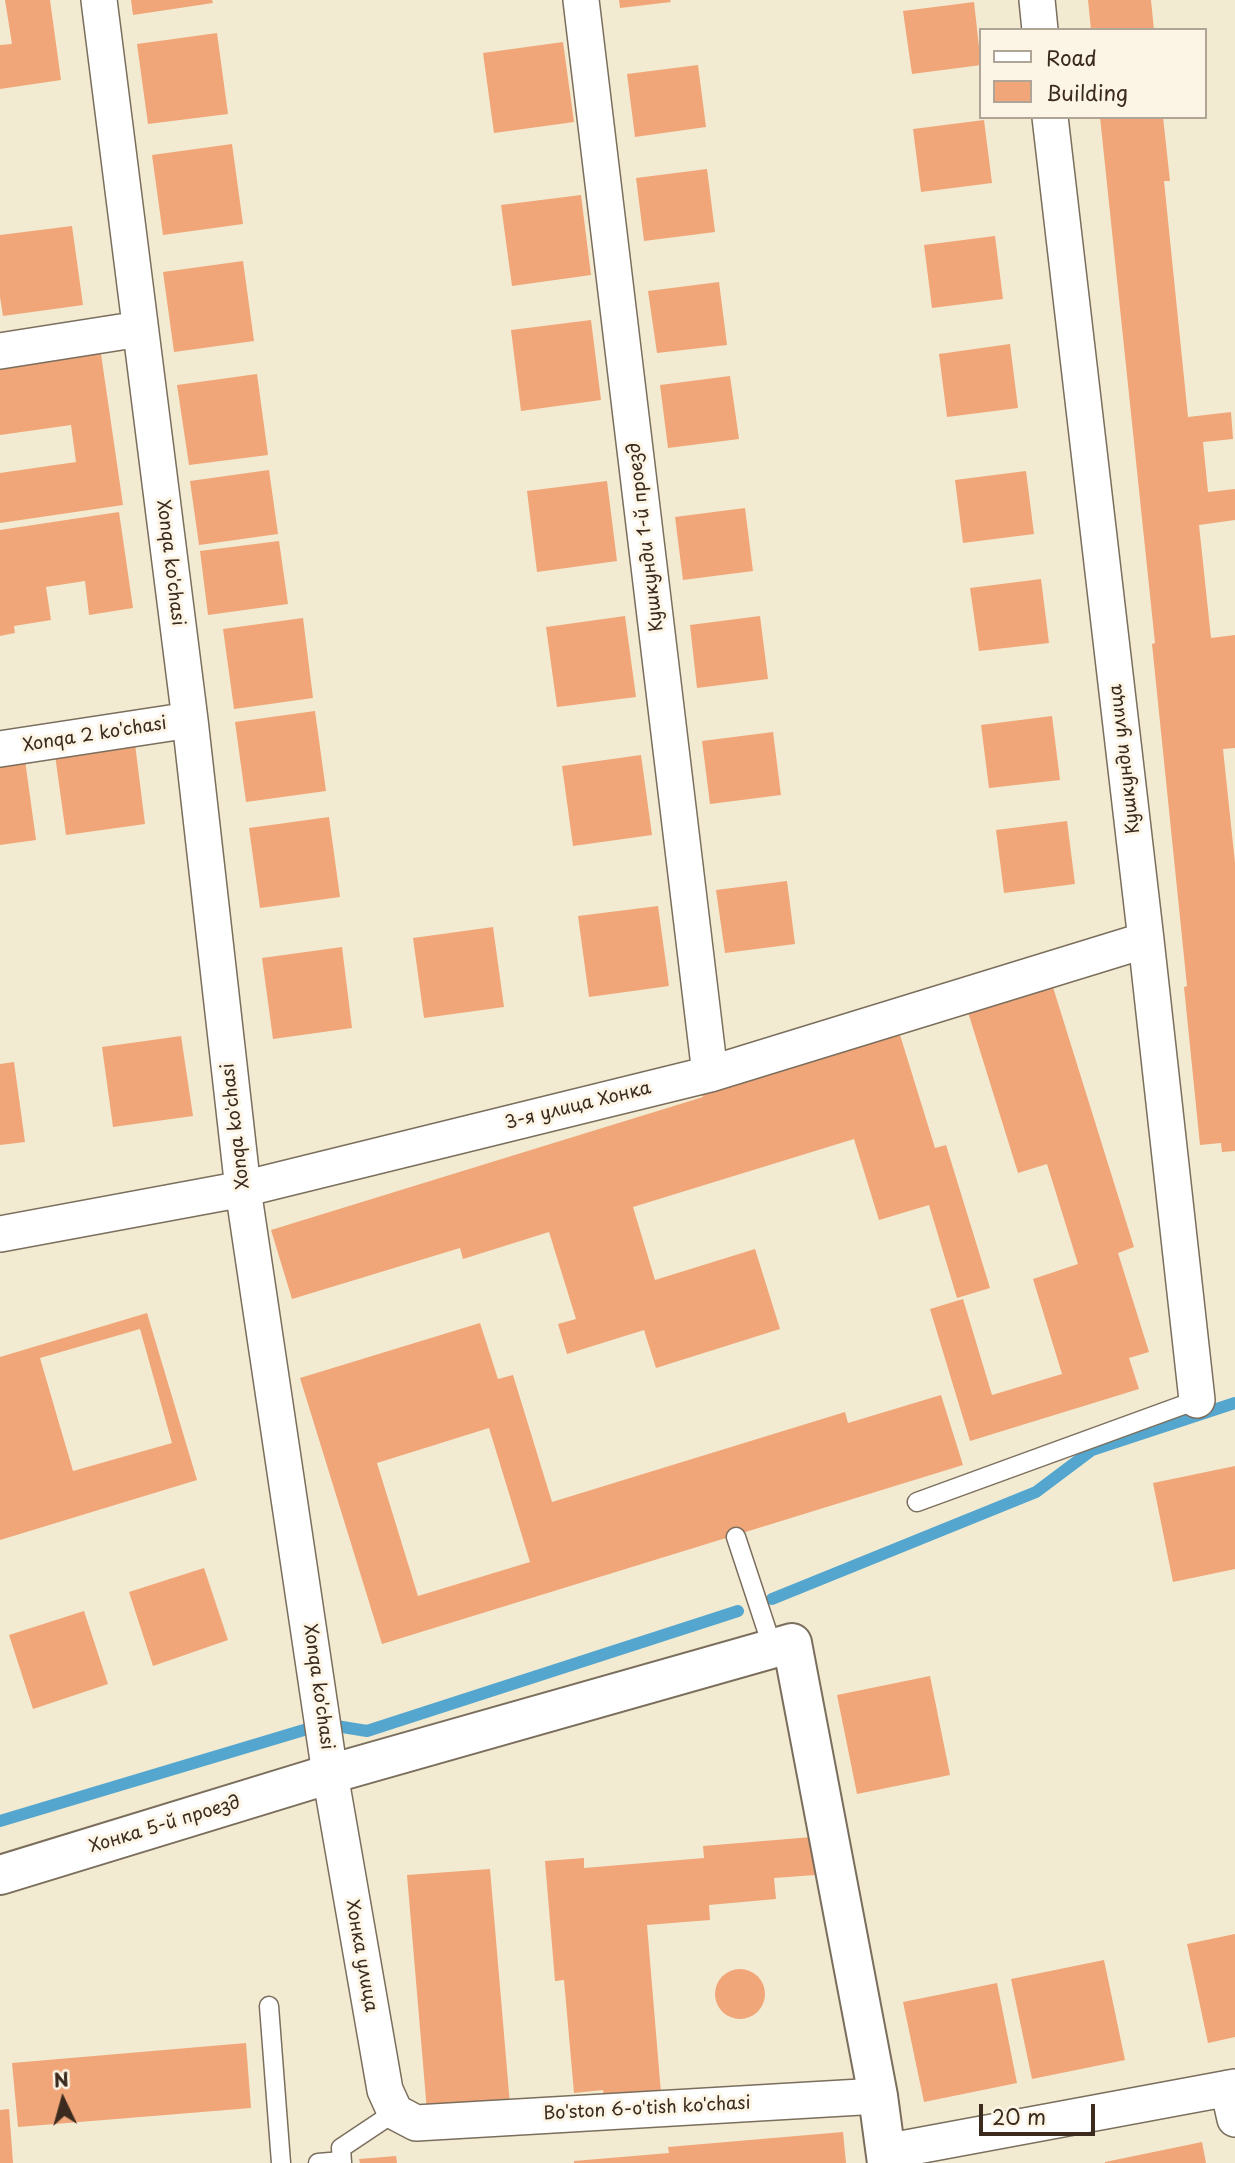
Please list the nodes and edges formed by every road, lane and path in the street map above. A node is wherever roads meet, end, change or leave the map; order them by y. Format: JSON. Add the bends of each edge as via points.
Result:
{"nodes":[{"id":1,"x":99,"y":0,"type":"edge"},
{"id":2,"x":581,"y":0,"type":"edge"},
{"id":3,"x":1037,"y":0,"type":"edge"},
{"id":4,"x":1040,"y":28,"type":"edge"},
{"id":5,"x":1050,"y":119,"type":"edge"},
{"id":6,"x":140,"y":329,"type":"junction"},
{"id":7,"x":0,"y":351,"type":"edge"},
{"id":8,"x":190,"y":720,"type":"junction"},
{"id":9,"x":0,"y":749,"type":"edge"},
{"id":10,"x":1146,"y":940,"type":"junction"},
{"id":11,"x":710,"y":1074,"type":"junction"},
{"id":12,"x":243,"y":1189,"type":"junction"},
{"id":13,"x":0,"y":1234,"type":"edge"},
{"id":14,"x":1197,"y":1400,"type":"joint"},
{"id":15,"x":918,"y":1502,"type":"dead end"},
{"id":16,"x":736,"y":1536,"type":"dead end"},
{"id":17,"x":782,"y":1646,"type":"junction"},
{"id":18,"x":330,"y":1774,"type":"junction"},
{"id":19,"x":0,"y":1875,"type":"edge"},
{"id":20,"x":269,"y":2006,"type":"dead end"},
{"id":21,"x":878,"y":2095,"type":"junction"},
{"id":22,"x":1233,"y":2098,"type":"edge"},
{"id":23,"x":405,"y":2117,"type":"junction"},
{"id":24,"x":886,"y":2158,"type":"edge"},
{"id":25,"x":342,"y":2162,"type":"edge"},
{"id":26,"x":281,"y":2163,"type":"edge"},
{"id":27,"x":318,"y":2163,"type":"edge"}],
"edges":[{"from":1,"to":6,"type":"street","name":"Xonqa ko'chasi"},
{"from":2,"to":11,"type":"street","name":"Кушкунди 1-й проезд"},
{"from":3,"to":4,"type":"street"},
{"from":5,"to":10,"type":"street","name":"Кушкунди улица"},
{"from":6,"to":7,"type":"street"},
{"from":6,"to":8,"type":"street","name":"Xonqa ko'chasi"},
{"from":8,"to":9,"type":"street","name":"Xonqa 2 ko'chasi"},
{"from":8,"to":12,"type":"street","name":"Xonqa ko'chasi"},
{"from":10,"to":11,"type":"street","name":"3-я улица Хонка"},
{"from":10,"to":14,"type":"street","name":"Кушкунди улица"},
{"from":11,"to":12,"type":"street","name":"3-я улица Хонка"},
{"from":12,"to":13,"type":"street","name":"3-я улица Хонка"},
{"from":12,"to":18,"type":"street","name":"Xonqa ko'chasi"},
{"from":14,"to":15,"type":"lane"},
{"from":16,"to":17,"type":"lane"},
{"from":17,"to":18,"type":"street","name":"Xonqa ko'chasi"},
{"from":17,"to":21,"type":"street"},
{"from":18,"to":19,"type":"street","name":"Хонка 5-й проезд"},
{"from":18,"to":23,"type":"street","name":"Хонка улица","via":[[385,2090]]},
{"from":20,"to":26,"type":"lane"},
{"from":21,"to":23,"type":"street","name":"Bo'ston 6-o'tish ko'chasi"},
{"from":21,"to":24,"type":"street"},
{"from":22,"to":24,"type":"street"},
{"from":23,"to":25,"type":"lane","via":[[341,2148]]},
{"from":25,"to":27,"type":"lane"}]}
